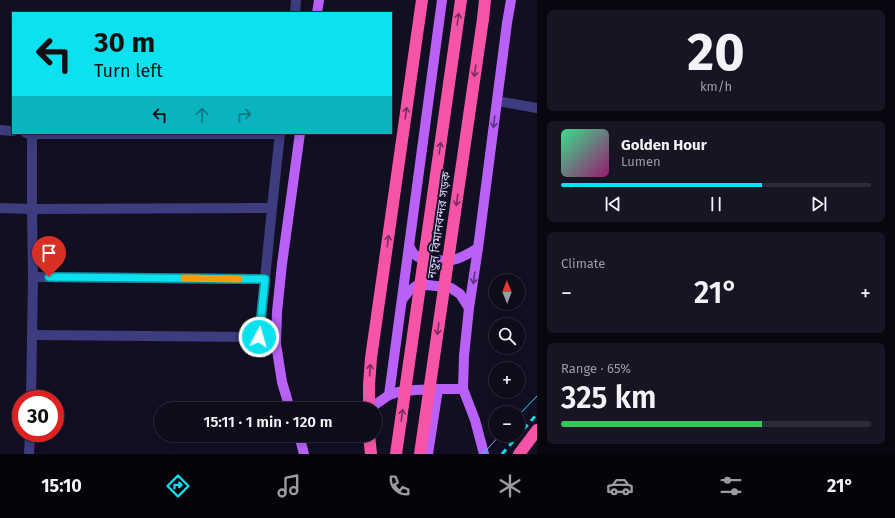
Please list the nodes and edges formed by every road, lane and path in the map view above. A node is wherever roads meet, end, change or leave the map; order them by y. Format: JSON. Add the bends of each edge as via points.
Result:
{"nodes":[{"id":1,"x":296,"y":0,"type":"edge"},
{"id":2,"x":319,"y":0,"type":"edge"},
{"id":3,"x":422,"y":0,"type":"edge"},
{"id":4,"x":442,"y":0,"type":"edge"},
{"id":5,"x":461,"y":0,"type":"edge"},
{"id":6,"x":485,"y":0,"type":"edge"},
{"id":7,"x":511,"y":0,"type":"edge"},
{"id":8,"x":295,"y":12,"type":"edge"},
{"id":9,"x":317,"y":12,"type":"edge"},
{"id":10,"x":497,"y":101,"type":"junction"},
{"id":11,"x":537,"y":108,"type":"edge"},
{"id":12,"x":0,"y":130,"type":"edge"},
{"id":13,"x":12,"y":131,"type":"edge"},
{"id":14,"x":29,"y":134,"type":"edge"},
{"id":15,"x":280,"y":134,"type":"edge"},
{"id":16,"x":300,"y":134,"type":"edge"},
{"id":17,"x":0,"y":208,"type":"edge"},
{"id":18,"x":32,"y":209,"type":"junction"},
{"id":19,"x":101,"y":209,"type":"junction"},
{"id":20,"x":409,"y":246,"type":"junction"},
{"id":21,"x":478,"y":248,"type":"junction"},
{"id":22,"x":33,"y":277,"type":"junction"},
{"id":23,"x":97,"y":278,"type":"junction"},
{"id":24,"x":402,"y":300,"type":"junction"},
{"id":25,"x":469,"y":308,"type":"junction"},
{"id":26,"x":33,"y":335,"type":"junction"},
{"id":27,"x":438,"y":388,"type":"junction"},
{"id":28,"x":463,"y":389,"type":"junction"},
{"id":29,"x":31,"y":390,"type":"edge"},
{"id":30,"x":389,"y":395,"type":"junction"},
{"id":31,"x":288,"y":402,"type":"edge"},
{"id":32,"x":369,"y":402,"type":"edge"},
{"id":33,"x":379,"y":402,"type":"edge"},
{"id":34,"x":537,"y":430,"type":"edge"},
{"id":35,"x":30,"y":442,"type":"edge"},
{"id":36,"x":301,"y":442,"type":"edge"},
{"id":37,"x":370,"y":442,"type":"edge"},
{"id":38,"x":29,"y":454,"type":"edge"},
{"id":39,"x":304,"y":454,"type":"edge"},
{"id":40,"x":371,"y":454,"type":"edge"},
{"id":41,"x":396,"y":454,"type":"edge"},
{"id":42,"x":420,"y":454,"type":"edge"},
{"id":43,"x":428,"y":454,"type":"edge"},
{"id":44,"x":484,"y":454,"type":"edge"},
{"id":45,"x":519,"y":454,"type":"edge"}],
"edges":[{"from":1,"to":8,"type":"street"},
{"from":2,"to":9,"type":"main road"},
{"from":32,"to":3,"type":"highway","one_way":true,"via":[[371,358]]},
{"from":4,"to":20,"type":"main road"},
{"from":41,"to":5,"type":"highway","name":"নতুন বিমানবন্দর সড়ক","one_way":true,"bridge":true},
{"from":6,"to":42,"type":"highway","name":"নতুন বিমানবন্দর সড়ক","one_way":true,"bridge":true},
{"from":7,"to":10,"type":"main road"},
{"from":10,"to":11,"type":"street"},
{"from":10,"to":21,"type":"main road","one_way":true},
{"from":12,"to":13,"type":"street"},
{"from":14,"to":18,"type":"street"},
{"from":15,"to":19,"type":"street","via":[[272,208]]},
{"from":16,"to":31,"type":"main road","via":[[276,312],[276,344]]},
{"from":17,"to":18,"type":"street"},
{"from":18,"to":19,"type":"street"},
{"from":18,"to":22,"type":"street"},
{"from":19,"to":23,"type":"street","via":[[272,208],[265,279]]},
{"from":20,"to":21,"type":"main road","via":[[415,255],[424,259],[444,261],[464,257]]},
{"from":20,"to":24,"type":"main road"},
{"from":21,"to":25,"type":"main road","one_way":true},
{"from":22,"to":23,"type":"street"},
{"from":22,"to":26,"type":"street"},
{"from":23,"to":26,"type":"street","via":[[265,279],[259,337]]},
{"from":24,"to":25,"type":"main road","via":[[416,286],[428,285],[451,288],[460,294]]},
{"from":24,"to":30,"type":"main road"},
{"from":25,"to":28,"type":"main road"},
{"from":26,"to":29,"type":"street"},
{"from":27,"to":28,"type":"main road"},
{"from":27,"to":30,"type":"main road"},
{"from":27,"to":43,"type":"main road"},
{"from":28,"to":44,"type":"main road"},
{"from":30,"to":33,"type":"main road"},
{"from":34,"to":45,"type":"highway"},
{"from":35,"to":38,"type":"street"},
{"from":36,"to":39,"type":"main road"},
{"from":37,"to":40,"type":"highway"}]}
